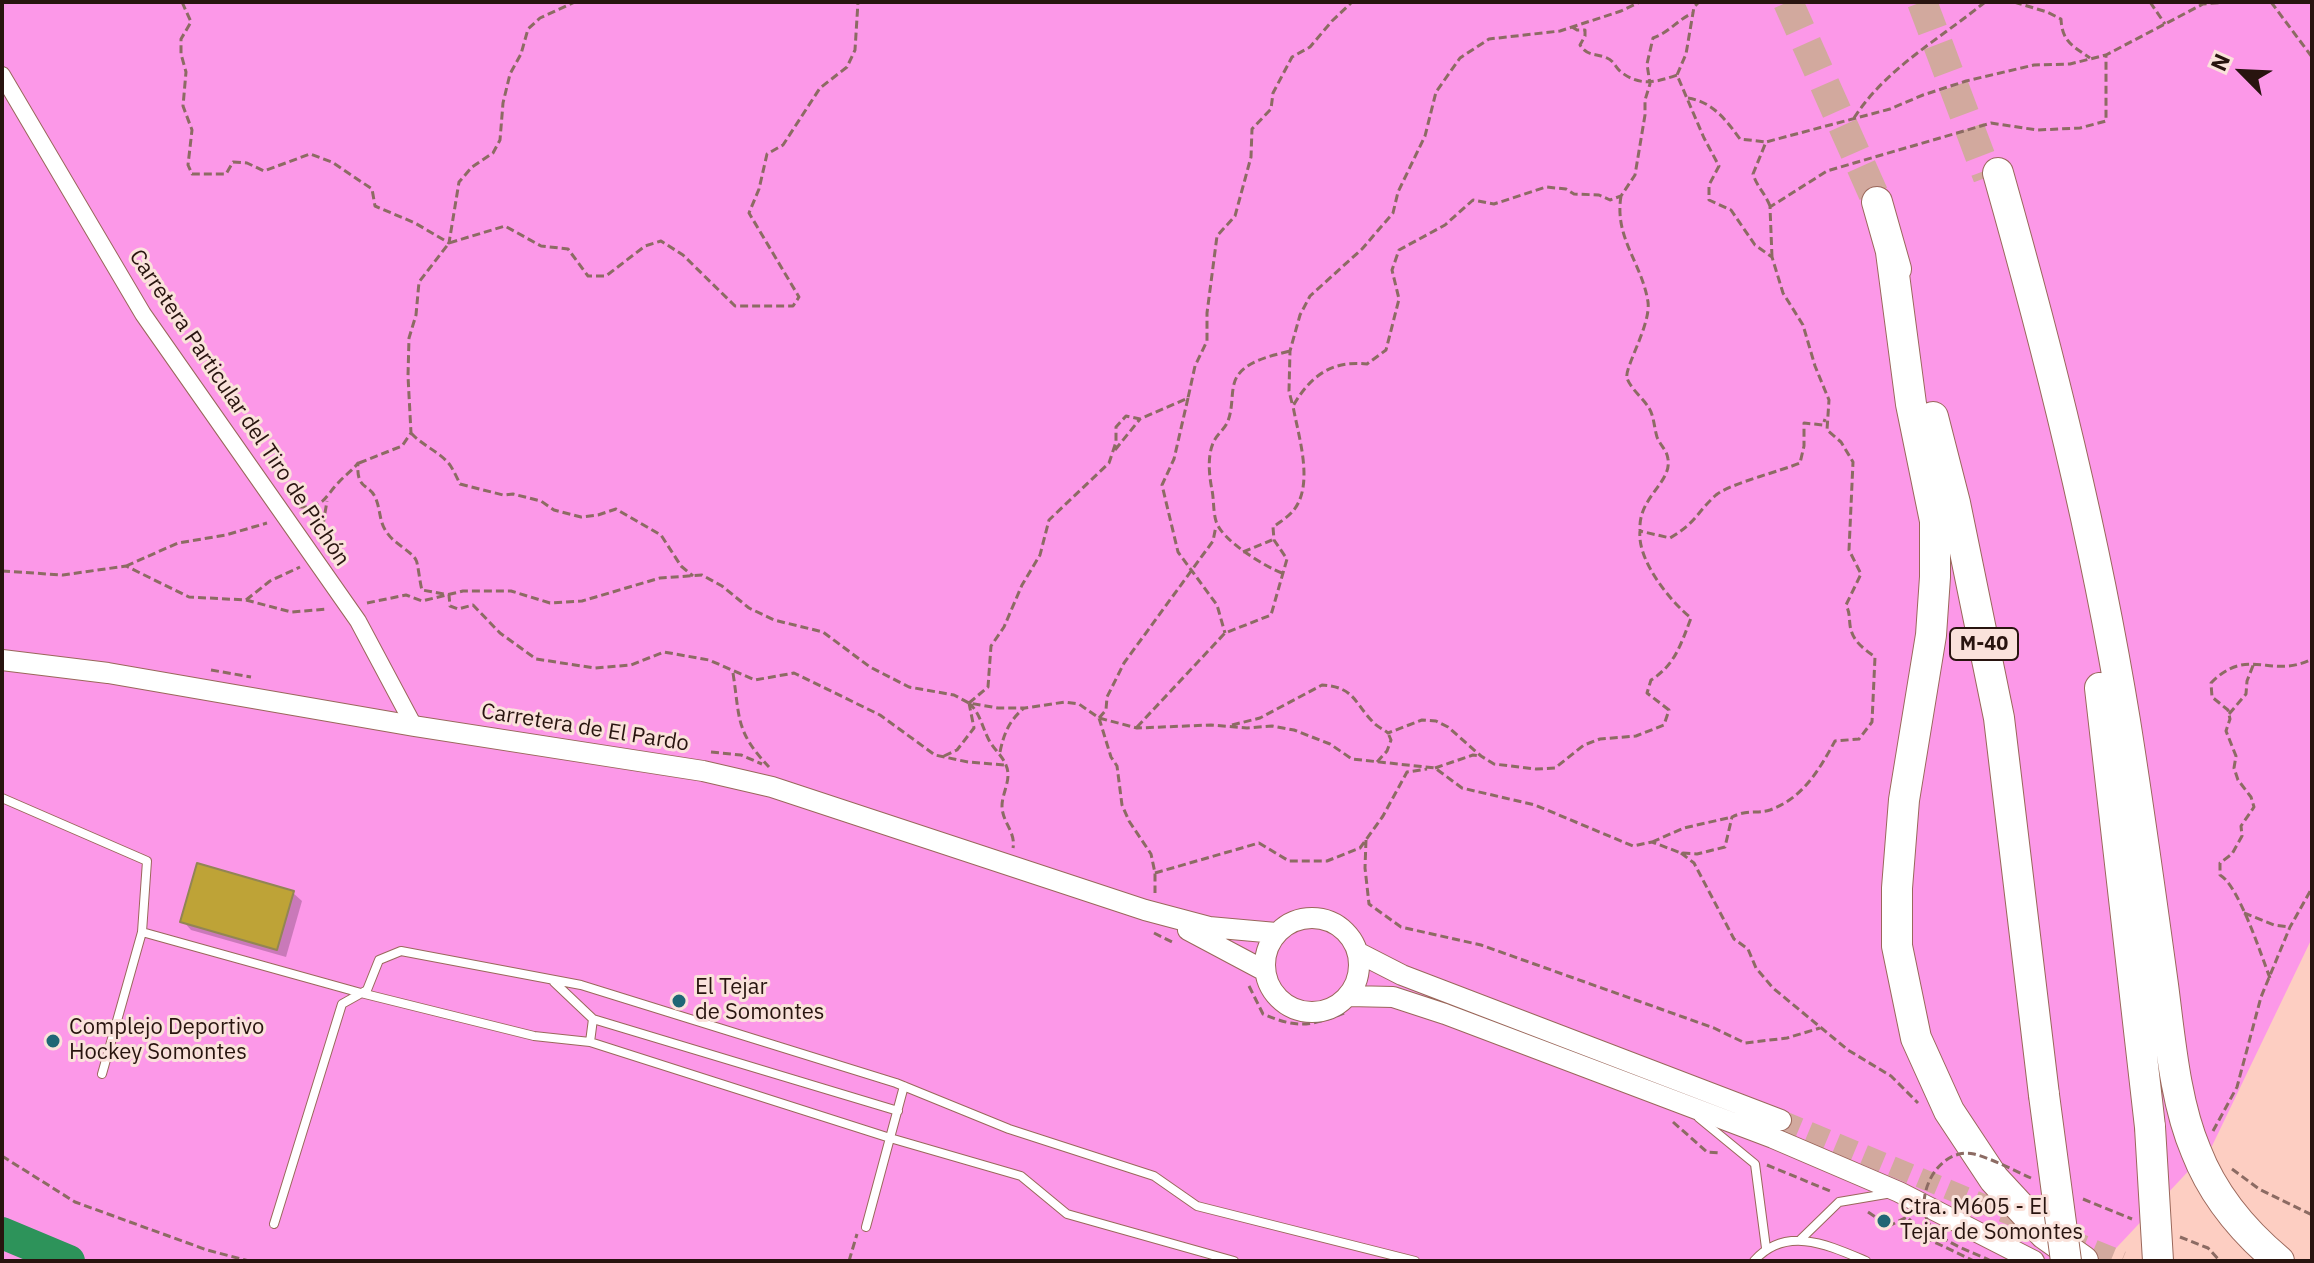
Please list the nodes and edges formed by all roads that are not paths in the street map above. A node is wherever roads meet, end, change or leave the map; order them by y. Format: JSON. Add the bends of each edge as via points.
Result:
{"nodes":[{"id":1,"x":2,"y":75,"type":"edge"},
{"id":2,"x":1877,"y":202,"type":"tunnel mouth"},
{"id":3,"x":1891,"y":252,"type":"junction"},
{"id":4,"x":2,"y":660,"type":"edge"},
{"id":5,"x":414,"y":726,"type":"junction"},
{"id":6,"x":2,"y":798,"type":"edge"},
{"id":7,"x":1145,"y":910,"type":"junction"},
{"id":8,"x":142,"y":932,"type":"junction"},
{"id":9,"x":1276,"y":933,"type":"junction"},
{"id":10,"x":1359,"y":953,"type":"junction"},
{"id":11,"x":1265,"y":971,"type":"junction"},
{"id":12,"x":553,"y":981,"type":"junction"},
{"id":13,"x":361,"y":993,"type":"junction"},
{"id":14,"x":1352,"y":1002,"type":"junction"},
{"id":15,"x":593,"y":1019,"type":"junction"},
{"id":16,"x":590,"y":1042,"type":"junction"},
{"id":17,"x":102,"y":1074,"type":"dead end"},
{"id":18,"x":904,"y":1086,"type":"junction"},
{"id":19,"x":898,"y":1111,"type":"junction"},
{"id":20,"x":1679,"y":1114,"type":"junction"},
{"id":21,"x":1781,"y":1120,"type":"tunnel mouth"},
{"id":22,"x":890,"y":1138,"type":"junction"},
{"id":23,"x":1899,"y":1192,"type":"junction"},
{"id":24,"x":274,"y":1224,"type":"dead end"},
{"id":25,"x":866,"y":1227,"type":"dead end"},
{"id":26,"x":1801,"y":1239,"type":"junction"},
{"id":27,"x":1766,"y":1248,"type":"junction"},
{"id":28,"x":1234,"y":1261,"type":"edge"},
{"id":29,"x":1415,"y":1261,"type":"edge"},
{"id":30,"x":1754,"y":1261,"type":"edge"},
{"id":31,"x":1866,"y":1261,"type":"edge"},
{"id":32,"x":2034,"y":1261,"type":"edge"},
{"id":33,"x":2066,"y":1261,"type":"edge"},
{"id":34,"x":2083,"y":1261,"type":"tunnel mouth"},
{"id":35,"x":2158,"y":1261,"type":"edge"},
{"id":36,"x":2279,"y":1261,"type":"edge"}],
"edges":[{"from":1,"to":5,"type":"street","name":"Carretera Particular del Tiro de Pichón","via":[[143,314],[348,607]]},
{"from":2,"to":3,"type":"highway","number":"M-40"},
{"from":3,"to":33,"type":"highway","number":"M-40","bridge":true,"via":[[1955,503],[1999,718]]},
{"from":3,"to":34,"type":"highway","via":[[1911,404],[1935,521],[1931,635],[1904,800],[1897,946],[1916,1038],[1949,1111],[1994,1179],[2045,1234]]},
{"from":4,"to":5,"type":"street","name":"Carretera de El Pardo"},
{"from":5,"to":7,"type":"street","name":"Carretera de El Pardo","via":[[703,771],[772,787]]},
{"from":6,"to":8,"type":"lane","via":[[147,861]]},
{"from":7,"to":9,"type":"street","name":"Carretera de El Pardo","via":[[1209,927]]},
{"from":7,"to":11,"type":"street","name":"Carretera de El Pardo"},
{"from":8,"to":13,"type":"lane"},
{"from":8,"to":17,"type":"lane"},
{"from":9,"to":10,"type":"street","via":[[1289,922],[1323,918],[1339,924]]},
{"from":9,"to":11,"type":"street","via":[[1266,951]]},
{"from":10,"to":14,"type":"street"},
{"from":10,"to":21,"type":"street","via":[[1414,980]]},
{"from":11,"to":14,"type":"street","via":[[1270,988],[1299,1011],[1317,1013]]},
{"from":12,"to":13,"type":"lane","via":[[401,951],[379,960]]},
{"from":12,"to":15,"type":"lane"},
{"from":12,"to":18,"type":"lane","via":[[581,985]]},
{"from":13,"to":16,"type":"lane","via":[[534,1036]]},
{"from":13,"to":24,"type":"lane","via":[[342,1004]]},
{"from":14,"to":20,"type":"street","via":[[1393,997],[1445,1014]]},
{"from":15,"to":16,"type":"lane"},
{"from":15,"to":19,"type":"lane"},
{"from":16,"to":22,"type":"lane"},
{"from":18,"to":19,"type":"lane"},
{"from":18,"to":29,"type":"lane","via":[[1009,1129],[1154,1176],[1197,1206]]},
{"from":19,"to":22,"type":"lane"},
{"from":20,"to":23,"type":"street","via":[[1773,1138]]},
{"from":20,"to":27,"type":"lane","via":[[1755,1164]]},
{"from":22,"to":25,"type":"lane"},
{"from":22,"to":28,"type":"lane","via":[[1021,1176],[1067,1214]]},
{"from":23,"to":26,"type":"lane","via":[[1839,1202]]},
{"from":23,"to":32,"type":"street"},
{"from":26,"to":27,"type":"lane"},
{"from":26,"to":31,"type":"lane"},
{"from":27,"to":30,"type":"lane"},
{"from":35,"to":36,"type":"highway","bridge":true,"via":[[2150,1127],[2101,694],[1993,175],[2033,295],[2099,577],[2185,1117],[2212,1185],[2237,1220]]}]}
